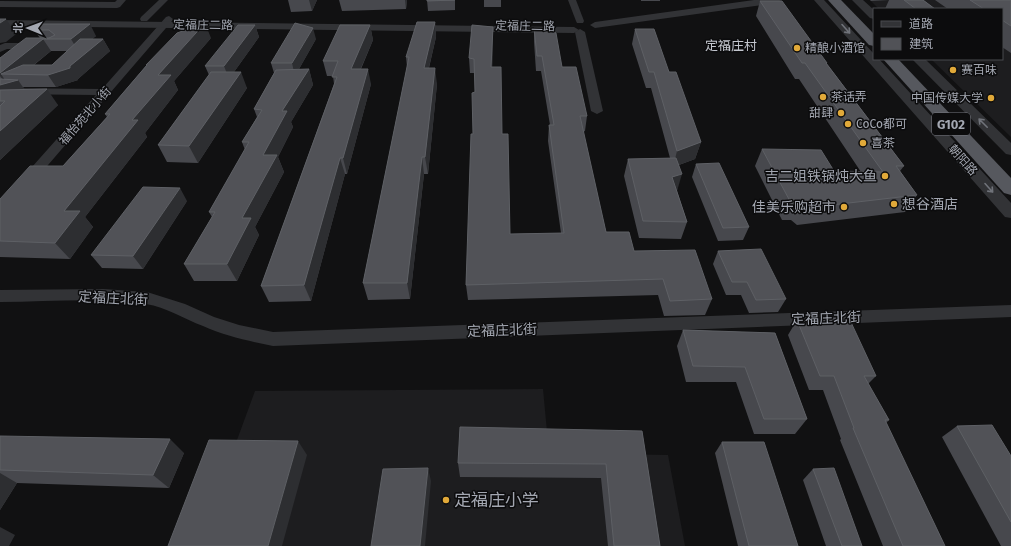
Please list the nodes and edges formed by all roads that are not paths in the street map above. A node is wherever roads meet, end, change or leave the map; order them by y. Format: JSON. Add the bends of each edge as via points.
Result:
{"nodes":[{"id":1,"x":122,"y":0,"type":"edge"},
{"id":2,"x":164,"y":0,"type":"edge"},
{"id":3,"x":572,"y":0,"type":"edge"},
{"id":4,"x":776,"y":0,"type":"edge"},
{"id":5,"x":819,"y":0,"type":"edge"},
{"id":6,"x":834,"y":0,"type":"edge"},
{"id":7,"x":843,"y":0,"type":"edge"},
{"id":8,"x":857,"y":0,"type":"edge"},
{"id":9,"x":20,"y":2,"type":"edge"},
{"id":10,"x":68,"y":2,"type":"edge"},
{"id":11,"x":0,"y":4,"type":"edge"},
{"id":12,"x":873,"y":15,"type":"edge"},
{"id":13,"x":0,"y":19,"type":"edge"},
{"id":14,"x":144,"y":19,"type":"junction"},
{"id":15,"x":167,"y":22,"type":"junction"},
{"id":16,"x":0,"y":23,"type":"edge"},
{"id":17,"x":576,"y":27,"type":"junction"},
{"id":18,"x":873,"y":31,"type":"edge"},
{"id":19,"x":873,"y":41,"type":"edge"},
{"id":20,"x":32,"y":46,"type":"junction"},
{"id":21,"x":44,"y":46,"type":"edge"},
{"id":22,"x":0,"y":49,"type":"edge"},
{"id":23,"x":19,"y":55,"type":"edge"},
{"id":24,"x":873,"y":60,"type":"edge"},
{"id":25,"x":873,"y":60,"type":"edge"},
{"id":26,"x":891,"y":60,"type":"edge"},
{"id":27,"x":901,"y":60,"type":"edge"},
{"id":28,"x":919,"y":60,"type":"edge"},
{"id":29,"x":0,"y":91,"type":"edge"},
{"id":30,"x":106,"y":92,"type":"junction"},
{"id":31,"x":597,"y":111,"type":"dead end"},
{"id":32,"x":1011,"y":151,"type":"edge"},
{"id":33,"x":1011,"y":173,"type":"edge"},
{"id":34,"x":1011,"y":189,"type":"edge"},
{"id":35,"x":0,"y":212,"type":"edge"},
{"id":36,"x":1011,"y":213,"type":"edge"},
{"id":37,"x":0,"y":296,"type":"edge"},
{"id":38,"x":1011,"y":311,"type":"edge"}],
"edges":[{"from":1,"to":10,"type":"street","via":[[117,5]]},
{"from":2,"to":14,"type":"street"},
{"from":3,"to":17,"type":"street"},
{"from":4,"to":17,"type":"street","name":"定福庄二路","via":[[595,25],[590,22]]},
{"from":5,"to":24,"type":"street","name":"朝阳路","one_way":true},
{"from":6,"to":19,"type":"highway"},
{"from":7,"to":18,"type":"highway"},
{"from":8,"to":12,"type":"street"},
{"from":9,"to":10,"type":"street"},
{"from":9,"to":11,"type":"street"},
{"from":13,"to":14,"type":"street","name":"定福庄二路"},
{"from":14,"to":15,"type":"street","name":"定福庄二路"},
{"from":15,"to":16,"type":"street","name":"定福庄二路"},
{"from":15,"to":17,"type":"street","name":"定福庄二路"},
{"from":15,"to":30,"type":"street","name":"福怡苑北小街"},
{"from":17,"to":31,"type":"street"},
{"from":20,"to":21,"type":"street"},
{"from":20,"to":22,"type":"street","via":[[5,46]]},
{"from":20,"to":23,"type":"street"},
{"from":25,"to":36,"type":"street","name":"朝阳路","one_way":true},
{"from":26,"to":34,"type":"highway","name":"朝阳路","number":"G102"},
{"from":27,"to":33,"type":"highway","name":"朝阳路","number":"G102"},
{"from":32,"to":28,"type":"street","one_way":true},
{"from":29,"to":30,"type":"street"},
{"from":30,"to":35,"type":"street","name":"福怡苑北小街"},
{"from":37,"to":38,"type":"street","name":"定福庄北街","via":[[103,295],[147,298],[180,308],[216,325],[273,339]]}]}
